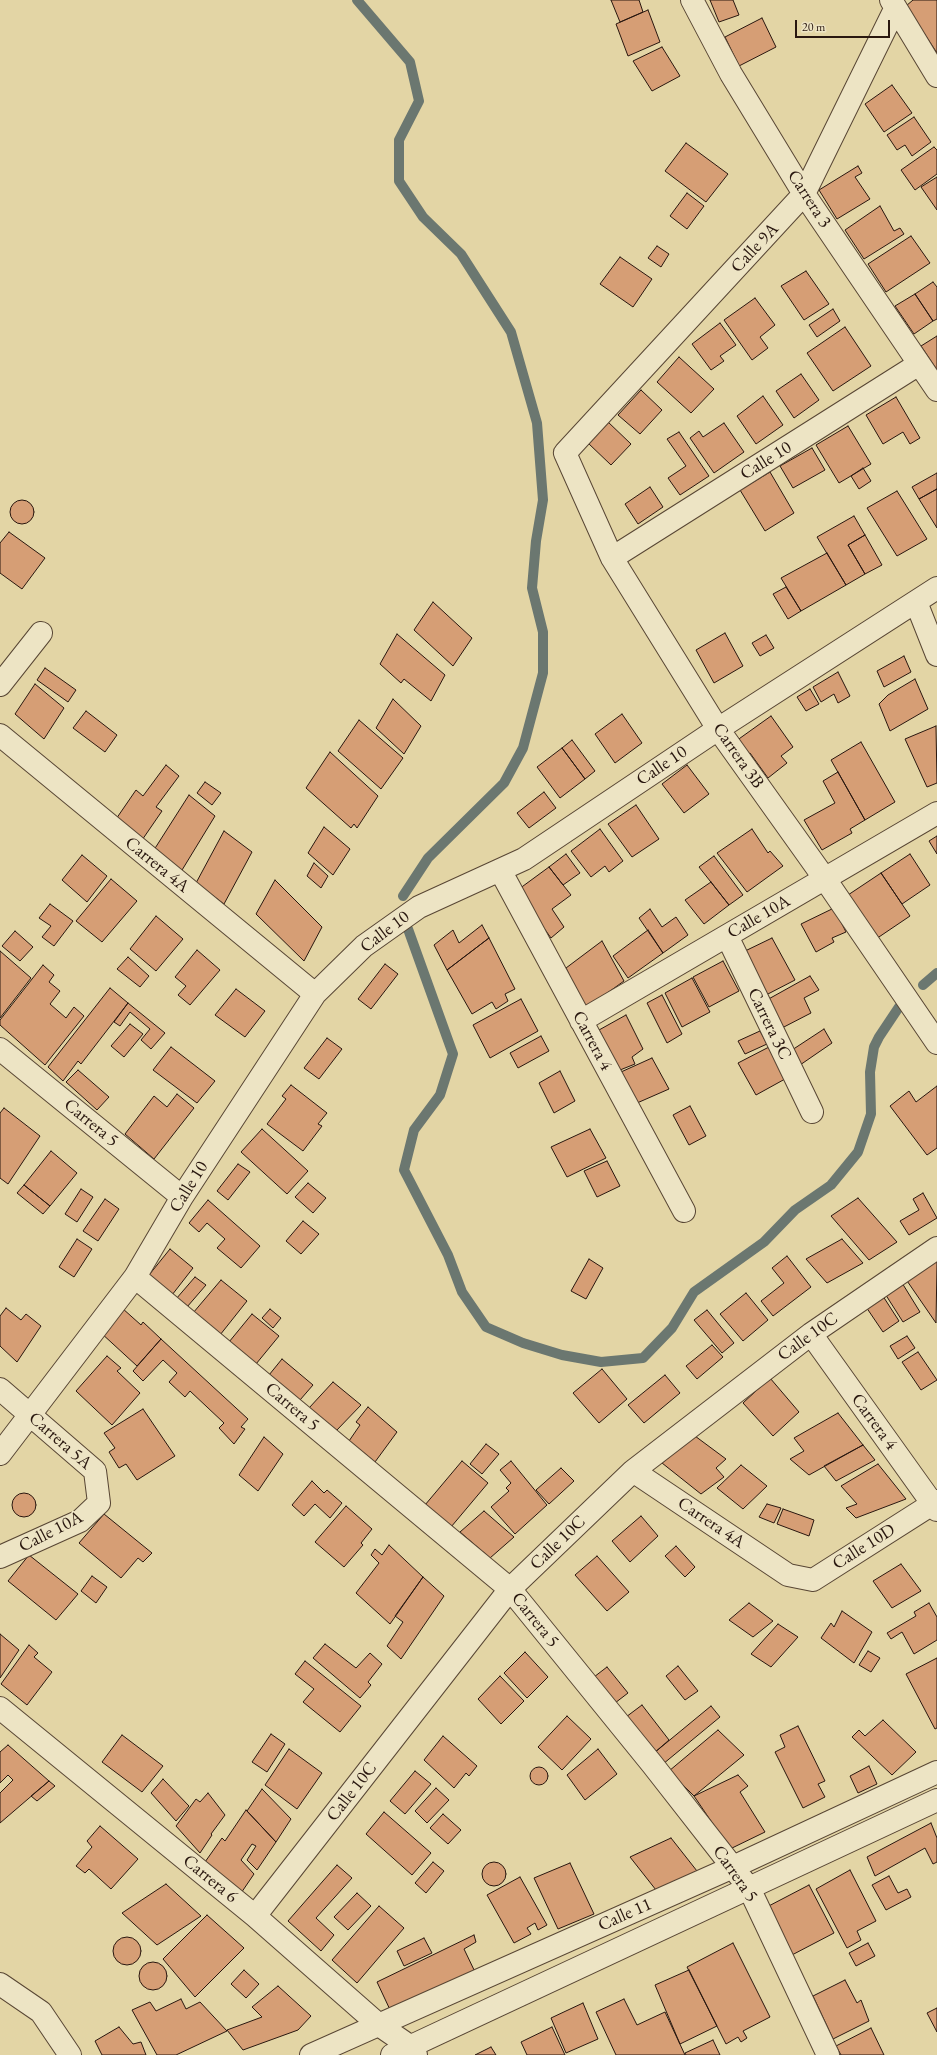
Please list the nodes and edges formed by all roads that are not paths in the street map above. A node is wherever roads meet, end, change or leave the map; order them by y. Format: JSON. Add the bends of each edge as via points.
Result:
{"nodes":[{"id":1,"x":692,"y":0,"type":"edge"},
{"id":2,"x":893,"y":4,"type":"edge"},
{"id":3,"x":937,"y":76,"type":"edge"},
{"id":4,"x":804,"y":194,"type":"junction"},
{"id":5,"x":919,"y":364,"type":"junction"},
{"id":6,"x":937,"y":390,"type":"edge"},
{"id":7,"x":565,"y":453,"type":"joint"},
{"id":8,"x":612,"y":558,"type":"junction"},
{"id":9,"x":937,"y":588,"type":"edge"},
{"id":10,"x":916,"y":602,"type":"junction"},
{"id":11,"x":41,"y":633,"type":"dead end"},
{"id":12,"x":937,"y":655,"type":"edge"},
{"id":13,"x":0,"y":685,"type":"edge"},
{"id":14,"x":718,"y":729,"type":"junction"},
{"id":15,"x":0,"y":735,"type":"edge"},
{"id":16,"x":937,"y":813,"type":"edge"},
{"id":17,"x":500,"y":870,"type":"junction"},
{"id":18,"x":825,"y":879,"type":"junction"},
{"id":19,"x":727,"y":936,"type":"junction"},
{"id":20,"x":315,"y":994,"type":"junction"},
{"id":21,"x":580,"y":1021,"type":"junction"},
{"id":22,"x":937,"y":1043,"type":"edge"},
{"id":23,"x":0,"y":1049,"type":"edge"},
{"id":24,"x":812,"y":1112,"type":"dead end"},
{"id":25,"x":182,"y":1197,"type":"junction"},
{"id":26,"x":684,"y":1211,"type":"dead end"},
{"id":27,"x":937,"y":1248,"type":"edge"},
{"id":28,"x":135,"y":1276,"type":"junction"},
{"id":29,"x":811,"y":1334,"type":"junction"},
{"id":30,"x":0,"y":1389,"type":"edge"},
{"id":31,"x":30,"y":1416,"type":"junction"},
{"id":32,"x":0,"y":1454,"type":"edge"},
{"id":33,"x":633,"y":1471,"type":"junction"},
{"id":34,"x":99,"y":1504,"type":"joint"},
{"id":35,"x":936,"y":1505,"type":"edge"},
{"id":36,"x":0,"y":1557,"type":"edge"},
{"id":37,"x":788,"y":1575,"type":"joint"},
{"id":38,"x":510,"y":1589,"type":"junction"},
{"id":39,"x":0,"y":1708,"type":"edge"},
{"id":40,"x":937,"y":1772,"type":"edge"},
{"id":41,"x":937,"y":1800,"type":"edge"},
{"id":42,"x":733,"y":1867,"type":"junction"},
{"id":43,"x":749,"y":1888,"type":"junction"},
{"id":44,"x":255,"y":1916,"type":"junction"},
{"id":45,"x":0,"y":1984,"type":"edge"},
{"id":46,"x":379,"y":2025,"type":"junction"},
{"id":47,"x":406,"y":2052,"type":"edge"},
{"id":48,"x":70,"y":2055,"type":"edge"},
{"id":49,"x":311,"y":2055,"type":"edge"},
{"id":50,"x":828,"y":2055,"type":"edge"}],
"edges":[{"from":1,"to":4,"type":"street","name":"Carrera 3","via":[[731,74]]},
{"from":2,"to":3,"type":"street"},
{"from":2,"to":4,"type":"street","name":"Calle 9A"},
{"from":4,"to":5,"type":"street","name":"Carrera 3"},
{"from":4,"to":7,"type":"street","name":"Calle 9A"},
{"from":5,"to":6,"type":"street","name":"Carrera 3"},
{"from":5,"to":8,"type":"street","name":"Calle 10"},
{"from":7,"to":8,"type":"street","name":"Carrera 3B"},
{"from":8,"to":14,"type":"street","name":"Carrera 3B"},
{"from":9,"to":10,"type":"street","name":"Calle 10"},
{"from":10,"to":12,"type":"street"},
{"from":10,"to":14,"type":"street","name":"Calle 10"},
{"from":11,"to":13,"type":"street"},
{"from":14,"to":17,"type":"street","name":"Calle 10","via":[[524,859]]},
{"from":14,"to":18,"type":"street","name":"Carrera 3B"},
{"from":15,"to":20,"type":"street","name":"Carrera 4A"},
{"from":16,"to":18,"type":"street","name":"Calle 10A"},
{"from":17,"to":20,"type":"street","name":"Calle 10","via":[[419,907],[364,946]]},
{"from":17,"to":21,"type":"street","name":"Carrera 4"},
{"from":18,"to":19,"type":"street","name":"Calle 10A"},
{"from":18,"to":22,"type":"street","name":"Carrera 3B"},
{"from":19,"to":21,"type":"street","name":"Calle 10A"},
{"from":19,"to":24,"type":"street","name":"Carrera 3C"},
{"from":20,"to":25,"type":"street","name":"Calle 10"},
{"from":21,"to":26,"type":"street","name":"Carrera 4"},
{"from":23,"to":25,"type":"street","name":"Carrera 5"},
{"from":25,"to":28,"type":"street","name":"Calle 10"},
{"from":27,"to":29,"type":"street","name":"Calle 10C"},
{"from":28,"to":31,"type":"street","name":"Calle 10"},
{"from":28,"to":38,"type":"street","name":"Carrera 5"},
{"from":29,"to":33,"type":"street","name":"Calle 10C"},
{"from":29,"to":35,"type":"street","name":"Carrera 4"},
{"from":30,"to":31,"type":"street","name":"Carrera 5A"},
{"from":31,"to":32,"type":"street","name":"Calle 10"},
{"from":31,"to":34,"type":"street","name":"Carrera 5A","via":[[95,1471]]},
{"from":33,"to":37,"type":"street","name":"Carrera 4A"},
{"from":33,"to":38,"type":"street","name":"Calle 10C"},
{"from":34,"to":36,"type":"street","name":"Calle 10A","via":[[80,1521]]},
{"from":35,"to":37,"type":"street","name":"Calle 10D","via":[[813,1580]]},
{"from":38,"to":42,"type":"street","name":"Carrera 5"},
{"from":38,"to":44,"type":"street","name":"Calle 10C"},
{"from":39,"to":44,"type":"street","name":"Carrera 6"},
{"from":40,"to":42,"type":"street","name":"Calle 11"},
{"from":41,"to":43,"type":"street","name":"Calle 11"},
{"from":42,"to":43,"type":"street","name":"Carrera 5"},
{"from":42,"to":46,"type":"street","name":"Calle 11"},
{"from":43,"to":47,"type":"street","name":"Calle 11"},
{"from":43,"to":50,"type":"street","name":"Carrera 5"},
{"from":44,"to":46,"type":"street","name":"Carrera 6"},
{"from":45,"to":48,"type":"street","via":[[42,2012]]},
{"from":46,"to":47,"type":"street","name":"Carrera 6"},
{"from":46,"to":49,"type":"street","name":"Calle 11"}]}
